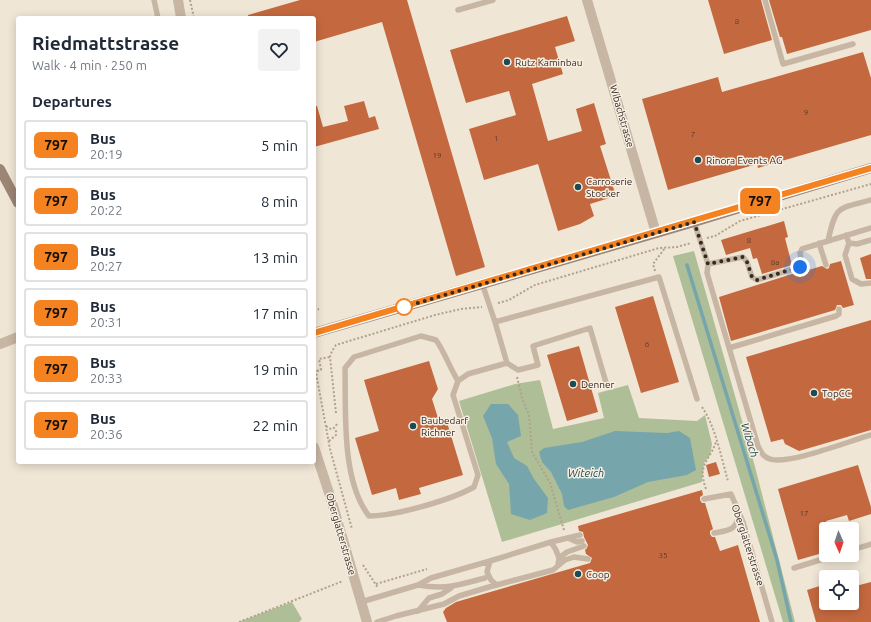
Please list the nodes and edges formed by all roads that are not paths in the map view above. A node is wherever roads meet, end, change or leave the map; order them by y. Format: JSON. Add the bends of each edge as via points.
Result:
{"nodes":[{"id":1,"x":154,"y":0,"type":"edge"},
{"id":2,"x":178,"y":0,"type":"edge"},
{"id":3,"x":493,"y":0,"type":"edge"},
{"id":4,"x":588,"y":0,"type":"edge"},
{"id":5,"x":765,"y":0,"type":"edge"},
{"id":6,"x":458,"y":10,"type":"dead end"},
{"id":7,"x":158,"y":16,"type":"edge"},
{"id":8,"x":181,"y":16,"type":"edge"},
{"id":9,"x":853,"y":44,"type":"dead end"},
{"id":10,"x":871,"y":168,"type":"edge"},
{"id":11,"x":0,"y":169,"type":"edge"},
{"id":12,"x":16,"y":199,"type":"edge"},
{"id":13,"x":871,"y":200,"type":"edge"},
{"id":14,"x":694,"y":222,"type":"junction"},
{"id":15,"x":871,"y":228,"type":"edge"},
{"id":16,"x":656,"y":233,"type":"junction"},
{"id":17,"x":846,"y":235,"type":"junction"},
{"id":18,"x":871,"y":240,"type":"edge"},
{"id":19,"x":828,"y":241,"type":"junction"},
{"id":20,"x":819,"y":243,"type":"junction"},
{"id":21,"x":848,"y":243,"type":"junction"},
{"id":22,"x":708,"y":264,"type":"junction"},
{"id":23,"x":826,"y":265,"type":"dead end"},
{"id":24,"x":482,"y":283,"type":"junction"},
{"id":25,"x":871,"y":283,"type":"edge"},
{"id":26,"x":838,"y":309,"type":"dead end"},
{"id":27,"x":495,"y":322,"type":"junction"},
{"id":28,"x":316,"y":332,"type":"edge"},
{"id":29,"x":16,"y":338,"type":"edge"},
{"id":30,"x":0,"y":344,"type":"edge"},
{"id":31,"x":729,"y":348,"type":"junction"},
{"id":32,"x":507,"y":362,"type":"junction"},
{"id":33,"x":458,"y":381,"type":"junction"},
{"id":34,"x":607,"y":386,"type":"dead end"},
{"id":35,"x":697,"y":399,"type":"dead end"},
{"id":36,"x":871,"y":435,"type":"edge"},
{"id":37,"x":316,"y":453,"type":"edge"},
{"id":38,"x":704,"y":498,"type":"dead end"},
{"id":39,"x":740,"y":514,"type":"junction"},
{"id":40,"x":714,"y":533,"type":"dead end"},
{"id":41,"x":551,"y":542,"type":"junction"},
{"id":42,"x":871,"y":544,"type":"edge"},
{"id":43,"x":859,"y":548,"type":"edge"},
{"id":44,"x":559,"y":558,"type":"junction"},
{"id":45,"x":588,"y":559,"type":"dead end"},
{"id":46,"x":819,"y":560,"type":"edge"},
{"id":47,"x":490,"y":561,"type":"junction"},
{"id":48,"x":558,"y":565,"type":"junction"},
{"id":49,"x":794,"y":568,"type":"dead end"},
{"id":50,"x":485,"y":578,"type":"dead end"},
{"id":51,"x":418,"y":585,"type":"junction"},
{"id":52,"x":497,"y":585,"type":"junction"},
{"id":53,"x":453,"y":587,"type":"junction"},
{"id":54,"x":361,"y":602,"type":"junction"},
{"id":55,"x":418,"y":611,"type":"junction"},
{"id":56,"x":367,"y":622,"type":"edge"},
{"id":57,"x":377,"y":622,"type":"edge"},
{"id":58,"x":772,"y":622,"type":"edge"}],
"edges":[{"from":1,"to":7,"type":"lane"},
{"from":2,"to":8,"type":"street"},
{"from":3,"to":6,"type":"lane"},
{"from":4,"to":16,"type":"street","name":"Wibachstrasse"},
{"from":5,"to":9,"type":"lane","via":[[783,64]]},
{"from":10,"to":14,"type":"main road"},
{"from":11,"to":12,"type":"main road"},
{"from":13,"to":19,"type":"lane","via":[[839,210],[834,218]]},
{"from":14,"to":16,"type":"main road"},
{"from":14,"to":22,"type":"lane"},
{"from":15,"to":17,"type":"lane"},
{"from":16,"to":24,"type":"main road"},
{"from":17,"to":19,"type":"lane"},
{"from":17,"to":21,"type":"lane"},
{"from":18,"to":21,"type":"lane","via":[[857,244]]},
{"from":19,"to":20,"type":"lane"},
{"from":20,"to":22,"type":"lane","via":[[801,250],[800,267],[760,279],[752,277],[743,257]]},
{"from":20,"to":23,"type":"lane"},
{"from":21,"to":25,"type":"lane","via":[[845,256],[852,279],[861,284]]},
{"from":22,"to":31,"type":"lane","via":[[707,274]]},
{"from":24,"to":27,"type":"lane"},
{"from":24,"to":28,"type":"main road"},
{"from":26,"to":31,"type":"lane","via":[[839,314],[836,316]]},
{"from":27,"to":32,"type":"lane"},
{"from":27,"to":35,"type":"lane","via":[[659,277]]},
{"from":29,"to":30,"type":"street"},
{"from":31,"to":36,"type":"lane","via":[[758,446],[767,458],[777,460],[797,457]]},
{"from":32,"to":33,"type":"lane","via":[[468,374]]},
{"from":32,"to":34,"type":"lane","via":[[518,370],[538,365],[533,346],[590,328]]},
{"from":33,"to":33,"type":"lane","via":[[453,394],[478,475],[474,487],[459,495],[383,516],[369,516],[363,508],[348,462],[346,368],[354,357],[421,336],[436,340]]},
{"from":37,"to":54,"type":"street","name":"Oberglatterstrasse"},
{"from":38,"to":39,"type":"lane","name":"Oberglatterstrasse","via":[[731,494]]},
{"from":39,"to":40,"type":"lane","via":[[737,524],[732,529]]},
{"from":39,"to":58,"type":"lane","name":"Oberglatterstrasse"},
{"from":41,"to":44,"type":"lane"},
{"from":41,"to":44,"type":"lane","via":[[568,538],[582,540]]},
{"from":41,"to":47,"type":"lane"},
{"from":42,"to":43,"type":"lane"},
{"from":44,"to":48,"type":"lane"},
{"from":45,"to":48,"type":"lane","via":[[574,557]]},
{"from":46,"to":49,"type":"lane"},
{"from":47,"to":51,"type":"lane","via":[[431,578]]},
{"from":47,"to":52,"type":"lane","via":[[487,572]]},
{"from":48,"to":52,"type":"lane","via":[[553,570]]},
{"from":50,"to":53,"type":"lane"},
{"from":51,"to":53,"type":"lane"},
{"from":51,"to":54,"type":"lane"},
{"from":52,"to":55,"type":"lane"},
{"from":53,"to":55,"type":"lane","via":[[429,598]]},
{"from":54,"to":56,"type":"street","name":"Oberglatterstrasse"},
{"from":55,"to":57,"type":"lane"}]}
